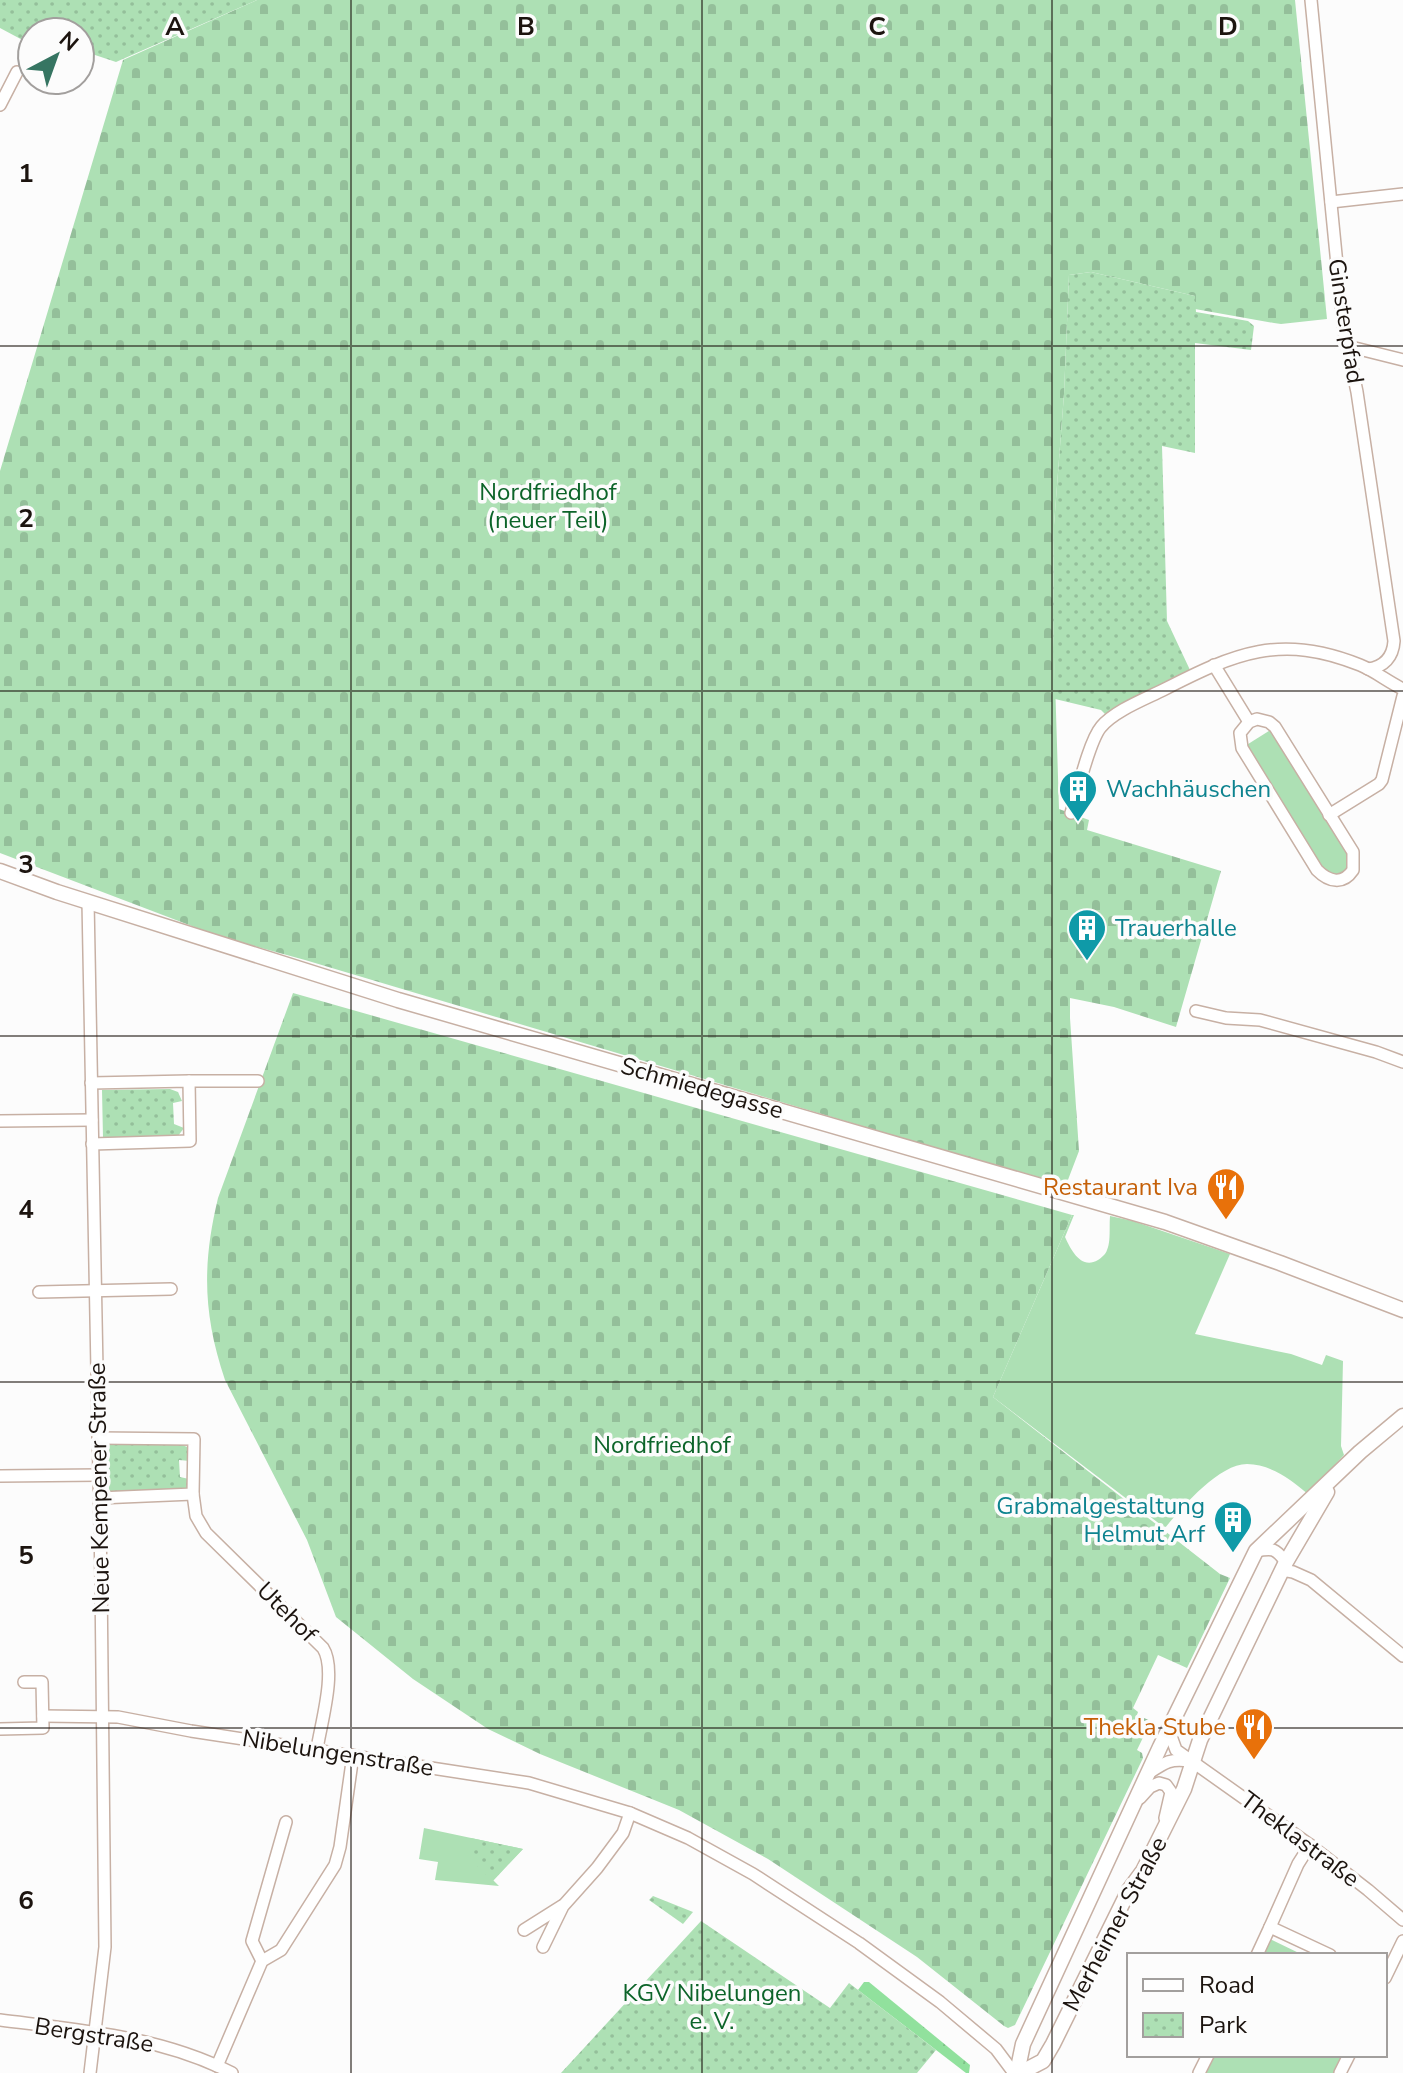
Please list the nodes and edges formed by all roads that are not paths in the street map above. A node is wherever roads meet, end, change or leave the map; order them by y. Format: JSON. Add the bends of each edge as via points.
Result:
{"nodes":[{"id":1,"x":1311,"y":0,"type":"edge"},
{"id":2,"x":16,"y":74,"type":"edge"},
{"id":3,"x":0,"y":105,"type":"edge"},
{"id":4,"x":1403,"y":194,"type":"edge"},
{"id":5,"x":1331,"y":202,"type":"junction"},
{"id":6,"x":1347,"y":346,"type":"junction"},
{"id":7,"x":1403,"y":360,"type":"edge"},
{"id":8,"x":1394,"y":641,"type":"junction"},
{"id":9,"x":1403,"y":658,"type":"edge"},
{"id":10,"x":1214,"y":665,"type":"junction"},
{"id":11,"x":1368,"y":669,"type":"junction"},
{"id":12,"x":1403,"y":689,"type":"edge"},
{"id":13,"x":1403,"y":696,"type":"edge"},
{"id":14,"x":1249,"y":722,"type":"junction"},
{"id":15,"x":1071,"y":813,"type":"dead end"},
{"id":16,"x":1329,"y":815,"type":"junction"},
{"id":17,"x":0,"y":871,"type":"edge"},
{"id":18,"x":88,"y":901,"type":"junction"},
{"id":19,"x":1196,"y":1011,"type":"dead end"},
{"id":20,"x":1403,"y":1062,"type":"edge"},
{"id":21,"x":189,"y":1081,"type":"junction"},
{"id":22,"x":258,"y":1081,"type":"dead end"},
{"id":23,"x":91,"y":1083,"type":"junction"},
{"id":24,"x":92,"y":1120,"type":"junction"},
{"id":25,"x":0,"y":1121,"type":"edge"},
{"id":26,"x":92,"y":1144,"type":"junction"},
{"id":27,"x":171,"y":1289,"type":"dead end"},
{"id":28,"x":39,"y":1292,"type":"dead end"},
{"id":29,"x":95,"y":1292,"type":"junction"},
{"id":30,"x":1403,"y":1310,"type":"edge"},
{"id":31,"x":1403,"y":1416,"type":"edge"},
{"id":32,"x":98,"y":1438,"type":"junction"},
{"id":33,"x":1339,"y":1474,"type":"junction"},
{"id":34,"x":99,"y":1475,"type":"junction"},
{"id":35,"x":0,"y":1476,"type":"edge"},
{"id":36,"x":193,"y":1494,"type":"junction"},
{"id":37,"x":99,"y":1498,"type":"junction"},
{"id":38,"x":1256,"y":1551,"type":"junction"},
{"id":39,"x":1284,"y":1566,"type":"junction"},
{"id":40,"x":1403,"y":1656,"type":"edge"},
{"id":41,"x":24,"y":1682,"type":"dead end"},
{"id":42,"x":43,"y":1716,"type":"junction"},
{"id":43,"x":102,"y":1717,"type":"junction"},
{"id":44,"x":1171,"y":1723,"type":"junction"},
{"id":45,"x":0,"y":1729,"type":"edge"},
{"id":46,"x":317,"y":1749,"type":"junction"},
{"id":47,"x":353,"y":1755,"type":"junction"},
{"id":48,"x":1194,"y":1761,"type":"junction"},
{"id":49,"x":1149,"y":1773,"type":"junction"},
{"id":50,"x":1136,"y":1802,"type":"junction"},
{"id":51,"x":630,"y":1813,"type":"junction"},
{"id":52,"x":286,"y":1822,"type":"dead end"},
{"id":53,"x":1163,"y":1835,"type":"junction"},
{"id":54,"x":1310,"y":1845,"type":"junction"},
{"id":55,"x":563,"y":1906,"type":"junction"},
{"id":56,"x":1403,"y":1920,"type":"edge"},
{"id":57,"x":1270,"y":1927,"type":"junction"},
{"id":58,"x":524,"y":1930,"type":"dead end"},
{"id":59,"x":1403,"y":1941,"type":"edge"},
{"id":60,"x":543,"y":1947,"type":"dead end"},
{"id":61,"x":1258,"y":1953,"type":"edge"},
{"id":62,"x":1326,"y":1953,"type":"edge"},
{"id":63,"x":262,"y":1961,"type":"junction"},
{"id":64,"x":1387,"y":1974,"type":"edge"},
{"id":65,"x":0,"y":2020,"type":"edge"},
{"id":66,"x":95,"y":2032,"type":"junction"},
{"id":67,"x":217,"y":2066,"type":"junction"},
{"id":68,"x":90,"y":2073,"type":"edge"},
{"id":69,"x":232,"y":2073,"type":"edge"},
{"id":70,"x":1017,"y":2073,"type":"edge"}],
"edges":[{"from":1,"to":5,"type":"street","name":"Ginsterpfad"},
{"from":2,"to":3,"type":"street"},
{"from":4,"to":5,"type":"street"},
{"from":5,"to":6,"type":"street","name":"Ginsterpfad"},
{"from":6,"to":7,"type":"street"},
{"from":6,"to":8,"type":"street","name":"Ginsterpfad"},
{"from":8,"to":9,"type":"street","name":"Ginsterpfad"},
{"from":8,"to":11,"type":"street","via":[[1389,658]]},
{"from":10,"to":11,"type":"street","via":[[1283,648],[1328,654]]},
{"from":10,"to":14,"type":"street"},
{"from":10,"to":15,"type":"street","via":[[1104,723]]},
{"from":11,"to":12,"type":"street"},
{"from":13,"to":16,"type":"street","via":[[1382,780]]},
{"from":14,"to":16,"type":"street","via":[[1262,719],[1275,727]]},
{"from":14,"to":16,"type":"street","via":[[1240,733],[1242,748],[1317,870],[1341,881],[1351,873],[1354,857]]},
{"from":17,"to":18,"type":"street","name":"Schmiedegasse"},
{"from":18,"to":23,"type":"street","name":"Neue Kempener Straße"},
{"from":18,"to":30,"type":"street","name":"Schmiedegasse","via":[[398,1000],[1165,1222]]},
{"from":19,"to":20,"type":"street","via":[[1260,1020]]},
{"from":21,"to":22,"type":"street"},
{"from":21,"to":23,"type":"street"},
{"from":21,"to":26,"type":"street","via":[[190,1141]]},
{"from":23,"to":24,"type":"street","name":"Neue Kempener Straße"},
{"from":24,"to":25,"type":"street"},
{"from":24,"to":26,"type":"street","name":"Neue Kempener Straße"},
{"from":26,"to":29,"type":"street","name":"Neue Kempener Straße"},
{"from":27,"to":29,"type":"street"},
{"from":28,"to":29,"type":"street"},
{"from":29,"to":32,"type":"street","name":"Neue Kempener Straße"},
{"from":31,"to":33,"type":"street","name":"Merheimer Straße"},
{"from":32,"to":34,"type":"street","name":"Neue Kempener Straße"},
{"from":32,"to":36,"type":"street","via":[[194,1439]]},
{"from":33,"to":38,"type":"street","name":"Merheimer Straße"},
{"from":33,"to":39,"type":"street","name":"Merheimer Straße"},
{"from":34,"to":35,"type":"street"},
{"from":34,"to":37,"type":"street","name":"Neue Kempener Straße"},
{"from":36,"to":37,"type":"street"},
{"from":36,"to":46,"type":"street","name":"Utehof","via":[[196,1516],[206,1533],[328,1657]]},
{"from":37,"to":43,"type":"street","name":"Neue Kempener Straße"},
{"from":38,"to":39,"type":"street","via":[[1270,1548]]},
{"from":38,"to":44,"type":"street","name":"Merheimer Straße"},
{"from":39,"to":40,"type":"street","via":[[1311,1580]]},
{"from":39,"to":48,"type":"street","name":"Merheimer Straße"},
{"from":41,"to":42,"type":"street","via":[[42,1682]]},
{"from":42,"to":43,"type":"street","name":"Nibelungenstraße"},
{"from":42,"to":45,"type":"street","via":[[43,1728]]},
{"from":43,"to":46,"type":"street","name":"Nibelungenstraße"},
{"from":43,"to":66,"type":"street","name":"Neue Kempener Straße","via":[[105,1947]]},
{"from":44,"to":48,"type":"street","via":[[1176,1750]]},
{"from":44,"to":49,"type":"street","name":"Merheimer Straße"},
{"from":46,"to":47,"type":"street","name":"Nibelungenstraße"},
{"from":47,"to":51,"type":"street","name":"Nibelungenstraße","via":[[529,1783]]},
{"from":47,"to":63,"type":"street","via":[[335,1865],[281,1950]]},
{"from":48,"to":49,"type":"street","via":[[1165,1762]]},
{"from":48,"to":53,"type":"street","name":"Merheimer Straße"},
{"from":48,"to":54,"type":"street","name":"Theklastraße"},
{"from":49,"to":50,"type":"street","name":"Merheimer Straße"},
{"from":50,"to":53,"type":"street","via":[[1150,1787],[1166,1785],[1171,1792]]},
{"from":50,"to":70,"type":"street","name":"Merheimer Straße","via":[[1023,2044]]},
{"from":51,"to":55,"type":"street","via":[[623,1833]]},
{"from":51,"to":70,"type":"street","name":"Nibelungenstraße","via":[[753,1874],[859,1943],[940,2002]]},
{"from":52,"to":63,"type":"street","via":[[252,1941]]},
{"from":53,"to":70,"type":"street","name":"Merheimer Straße","via":[[1129,1890],[1043,2061]]},
{"from":54,"to":56,"type":"street","name":"Theklastraße"},
{"from":54,"to":57,"type":"street"},
{"from":55,"to":58,"type":"street"},
{"from":55,"to":60,"type":"street"},
{"from":57,"to":61,"type":"street"},
{"from":57,"to":62,"type":"street"},
{"from":59,"to":64,"type":"street"},
{"from":63,"to":67,"type":"street"},
{"from":65,"to":66,"type":"street","name":"Bergstraße"},
{"from":66,"to":67,"type":"street","name":"Bergstraße","via":[[170,2048]]},
{"from":66,"to":68,"type":"street","name":"Neue Kempener Straße"},
{"from":67,"to":69,"type":"street","name":"Bergstraße"}]}
